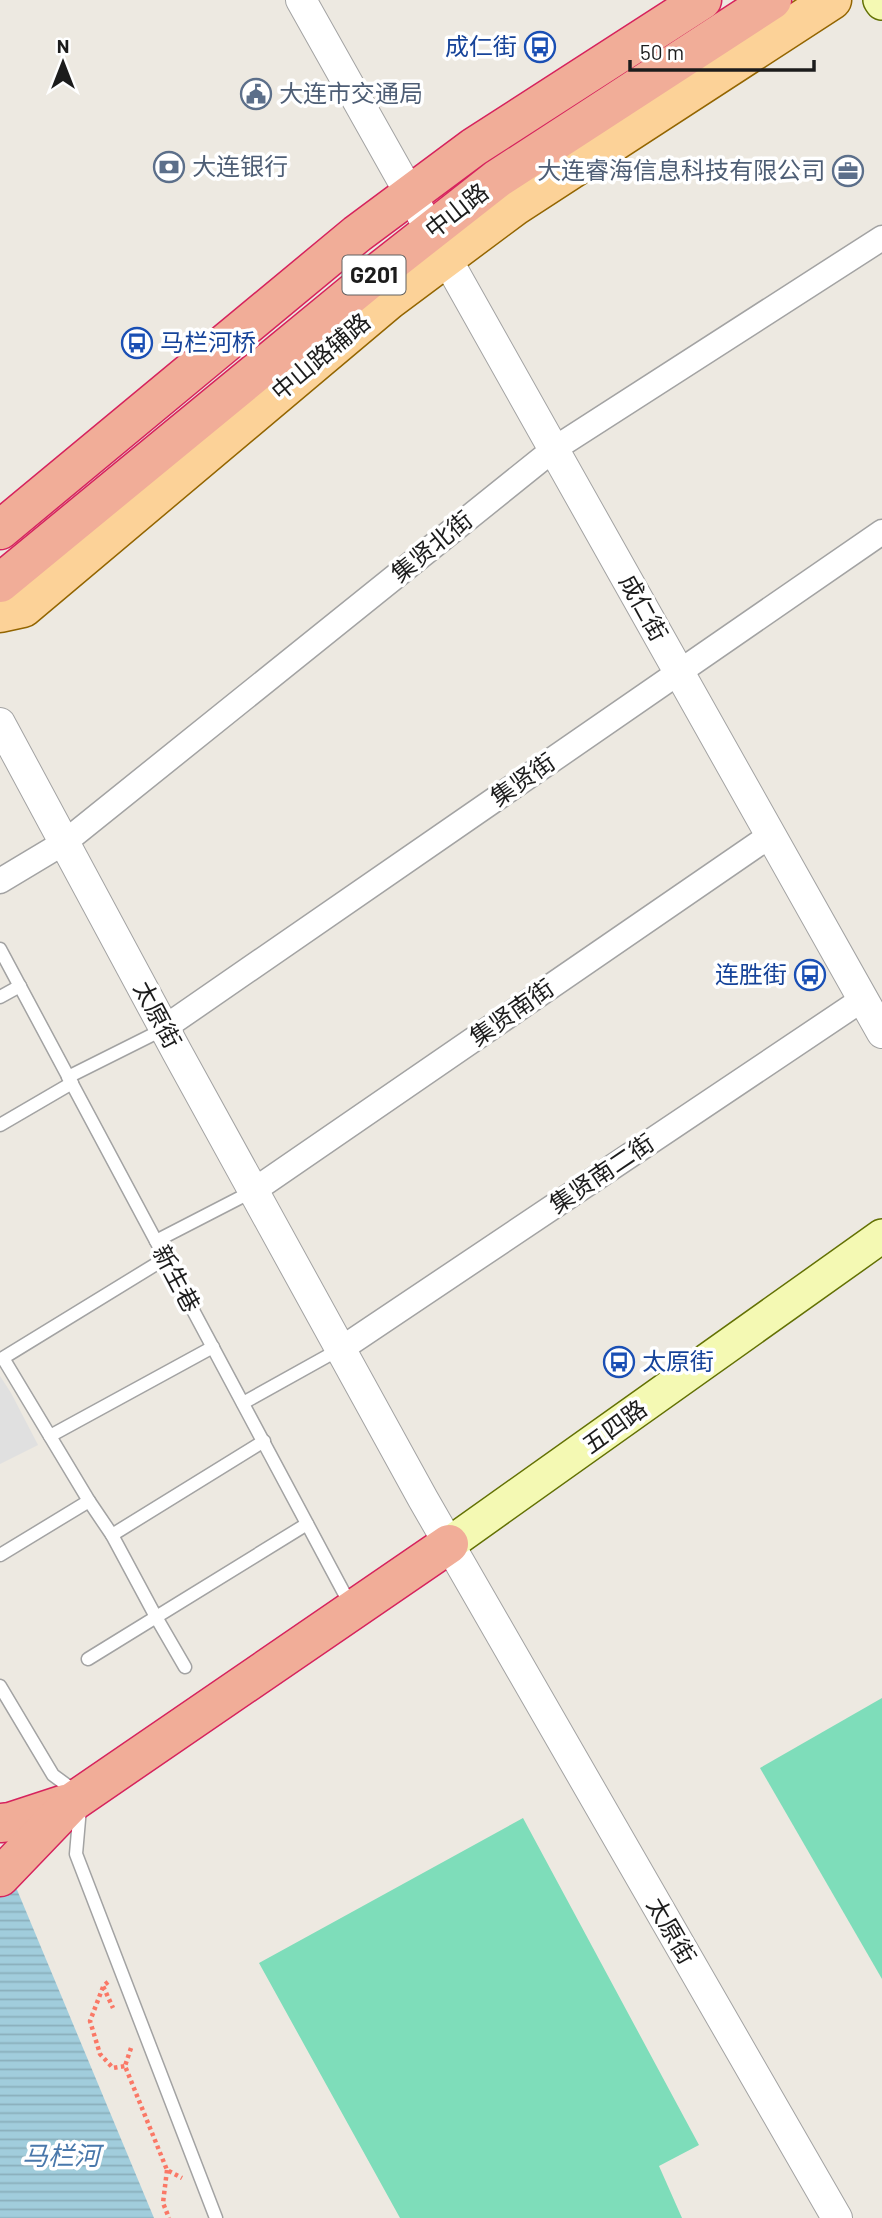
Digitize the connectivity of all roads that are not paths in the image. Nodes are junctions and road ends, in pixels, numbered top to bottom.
1 (301, 0) edge
2 (702, 0) edge
3 (772, 0) edge
4 (831, 0) edge
5 (411, 195) junction
6 (882, 238) edge
7 (438, 245) junction
8 (554, 449) junction
9 (0, 530) edge
10 (882, 531) edge
11 (0, 583) edge
12 (0, 613) edge
13 (679, 672) junction
14 (0, 723) edge
15 (771, 835) junction
16 (65, 842) junction
17 (0, 881) edge
18 (0, 949) edge
19 (20, 986) junction
20 (0, 997) edge
21 (863, 999) junction
22 (164, 1028) junction
23 (882, 1032) edge
24 (70, 1080) junction
25 (0, 1125) edge
26 (253, 1191) junction
27 (882, 1236) edge
28 (156, 1241) junction
29 (166, 1258) junction
30 (213, 1347) junction
31 (341, 1349) junction
32 (243, 1403) junction
33 (50, 1436) junction
34 (264, 1441) junction
35 (89, 1501) junction
36 (307, 1524) junction
37 (112, 1535) junction
38 (449, 1544) junction
39 (0, 1555) edge
40 (353, 1609) junction
41 (156, 1617) junction
42 (88, 1659) dead end
43 (185, 1667) dead end
44 (0, 1686) edge
45 (76, 1799) junction
46 (0, 1823) edge
47 (0, 1877) edge
48 (216, 2218) edge
49 (836, 2218) edge

1 - 5 street, 成仁街
2 - 5 highway, 中山路 / G201
3 - 7 highway, 中山路 / G201
4 - 7 main road, 中山路辅路
5 - 7 street, 成仁街
5 - 9 highway, 中山路 / G201
6 - 8 street, 集贤北街
7 - 8 street, 成仁街
7 - 11 highway, 中山路 / G201
7 - 12 main road, 中山路辅路
8 - 13 street, 成仁街
8 - 16 street, 集贤北街
10 - 13 street, 集贤街
13 - 15 street, 成仁街
13 - 22 street, 集贤街
14 - 16 street, 太原街
15 - 21 street, 成仁街
15 - 26 street, 集贤南街
16 - 17 street, 集贤北街
16 - 22 street, 太原街
18 - 19 lane, 新生巷
19 - 20 lane
19 - 24 lane, 新生巷
21 - 23 street, 成仁街
21 - 31 street, 集贤南二街
22 - 24 lane
22 - 26 street, 太原街
24 - 25 lane
24 - 28 lane, 新生巷
26 - 28 lane
26 - 31 street, 太原街
27 - 38 main road, 五四路
28 - 29 lane, 新生巷
29 - 30 lane, 新生巷
29 - 33 lane
30 - 32 lane, 新生巷
30 - 33 lane
31 - 32 lane
31 - 38 street, 太原街
32 - 34 lane, 新生巷
33 - 35 lane
34 - 36 lane, 新生巷
34 - 37 lane
35 - 37 lane
35 - 39 lane
36 - 40 lane, 新生巷
36 - 41 lane
37 - 41 lane
38 - 40 highway
38 - 49 street, 太原街
40 - 45 highway
41 - 42 lane
41 - 43 lane
44 - 45 lane
45 - 46 highway
45 - 47 highway
45 - 48 lane

